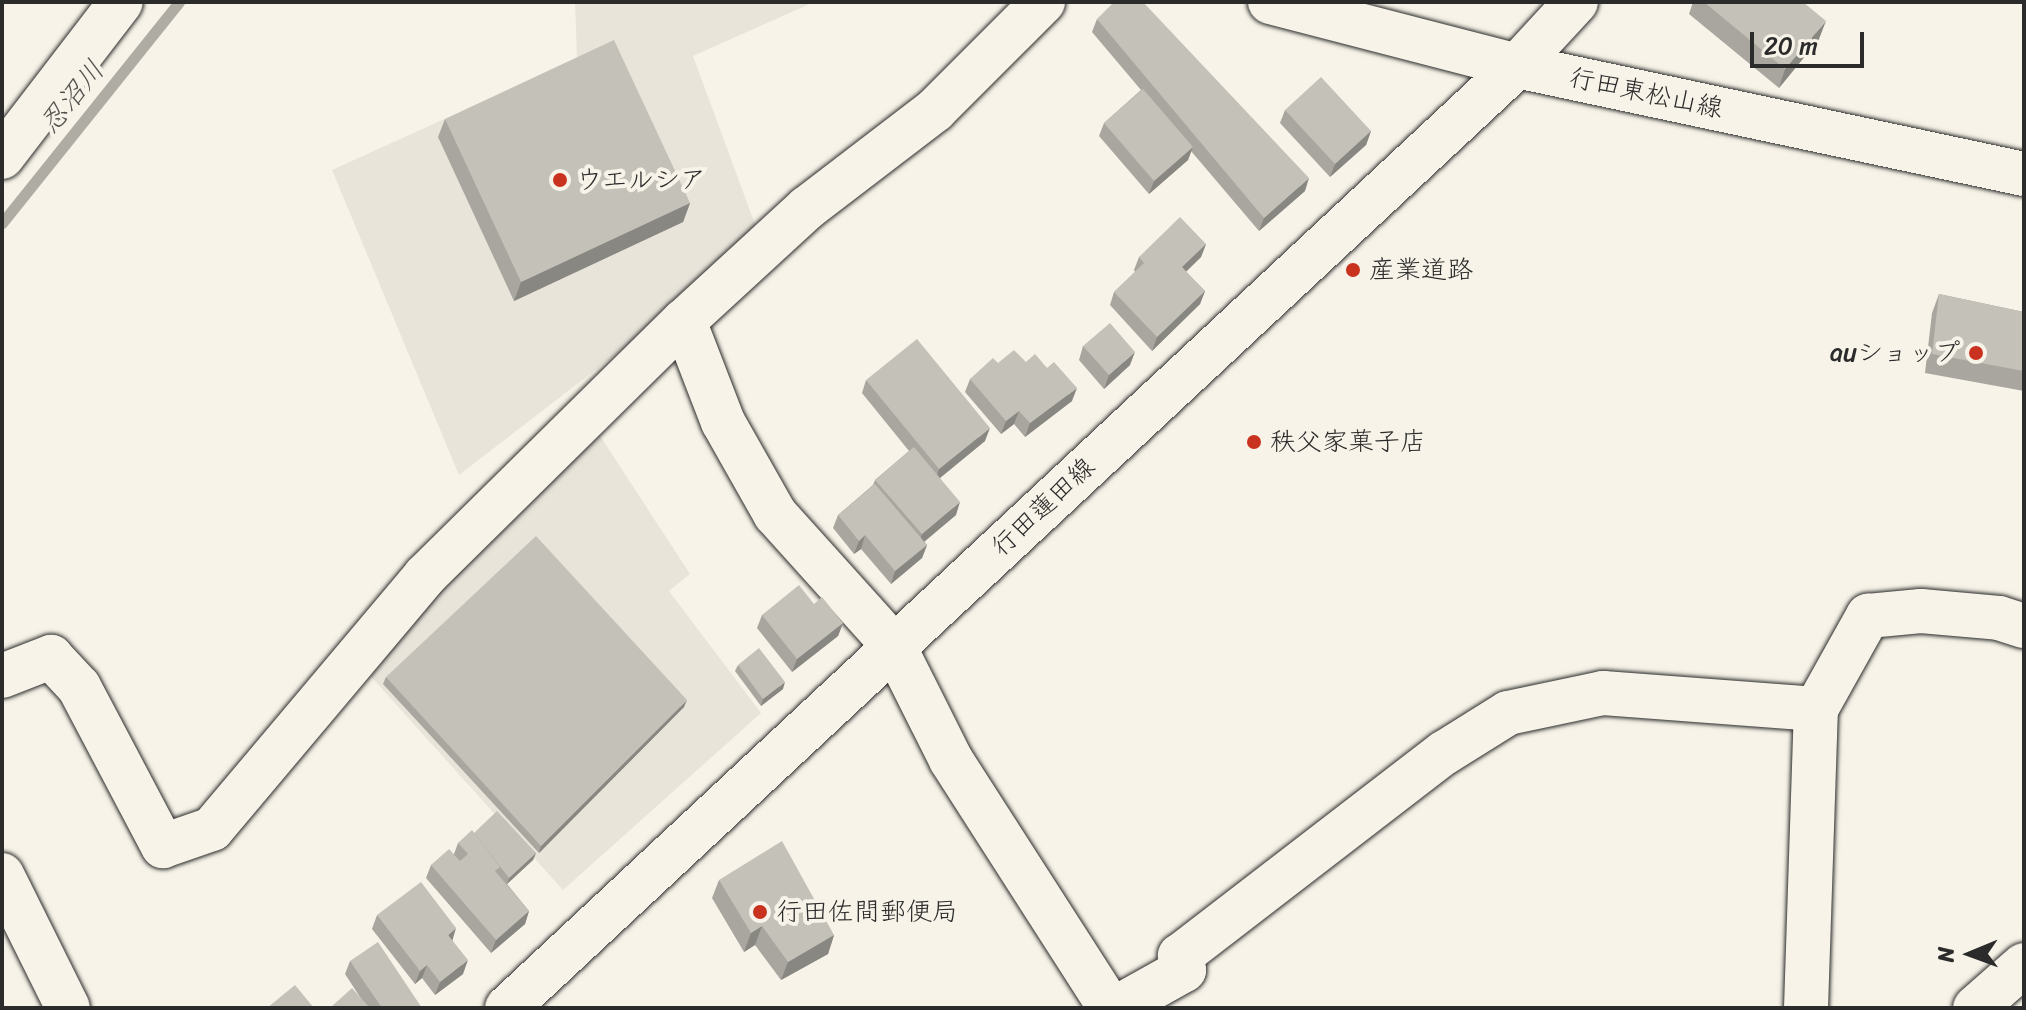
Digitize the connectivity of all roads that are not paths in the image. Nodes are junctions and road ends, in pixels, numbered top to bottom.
1 (121, 2) edge
2 (1043, 2) edge
3 (1270, 2) edge
4 (1576, 2) edge
5 (1517, 66) junction
6 (2, 157) edge
7 (2024, 174) edge
8 (684, 321) junction
9 (2024, 626) edge
10 (894, 646) junction
11 (2, 676) edge
12 (1816, 709) junction
13 (2, 875) edge
14 (2024, 965) edge
15 (68, 1008) edge
16 (507, 1008) edge
17 (1113, 1008) edge
18 (1806, 1008) edge
19 (1975, 1008) edge

1 - 6 street
2 - 8 street
3 - 5 street, 行田東松山線
4 - 5 street, 行田蓮田線
5 - 7 street, 行田東松山線
5 - 10 street, 行田蓮田線
8 - 10 street
8 - 11 street
9 - 12 street
10 - 16 street, 行田蓮田線
10 - 17 street
12 - 17 street
12 - 18 street
13 - 15 street
14 - 19 street

